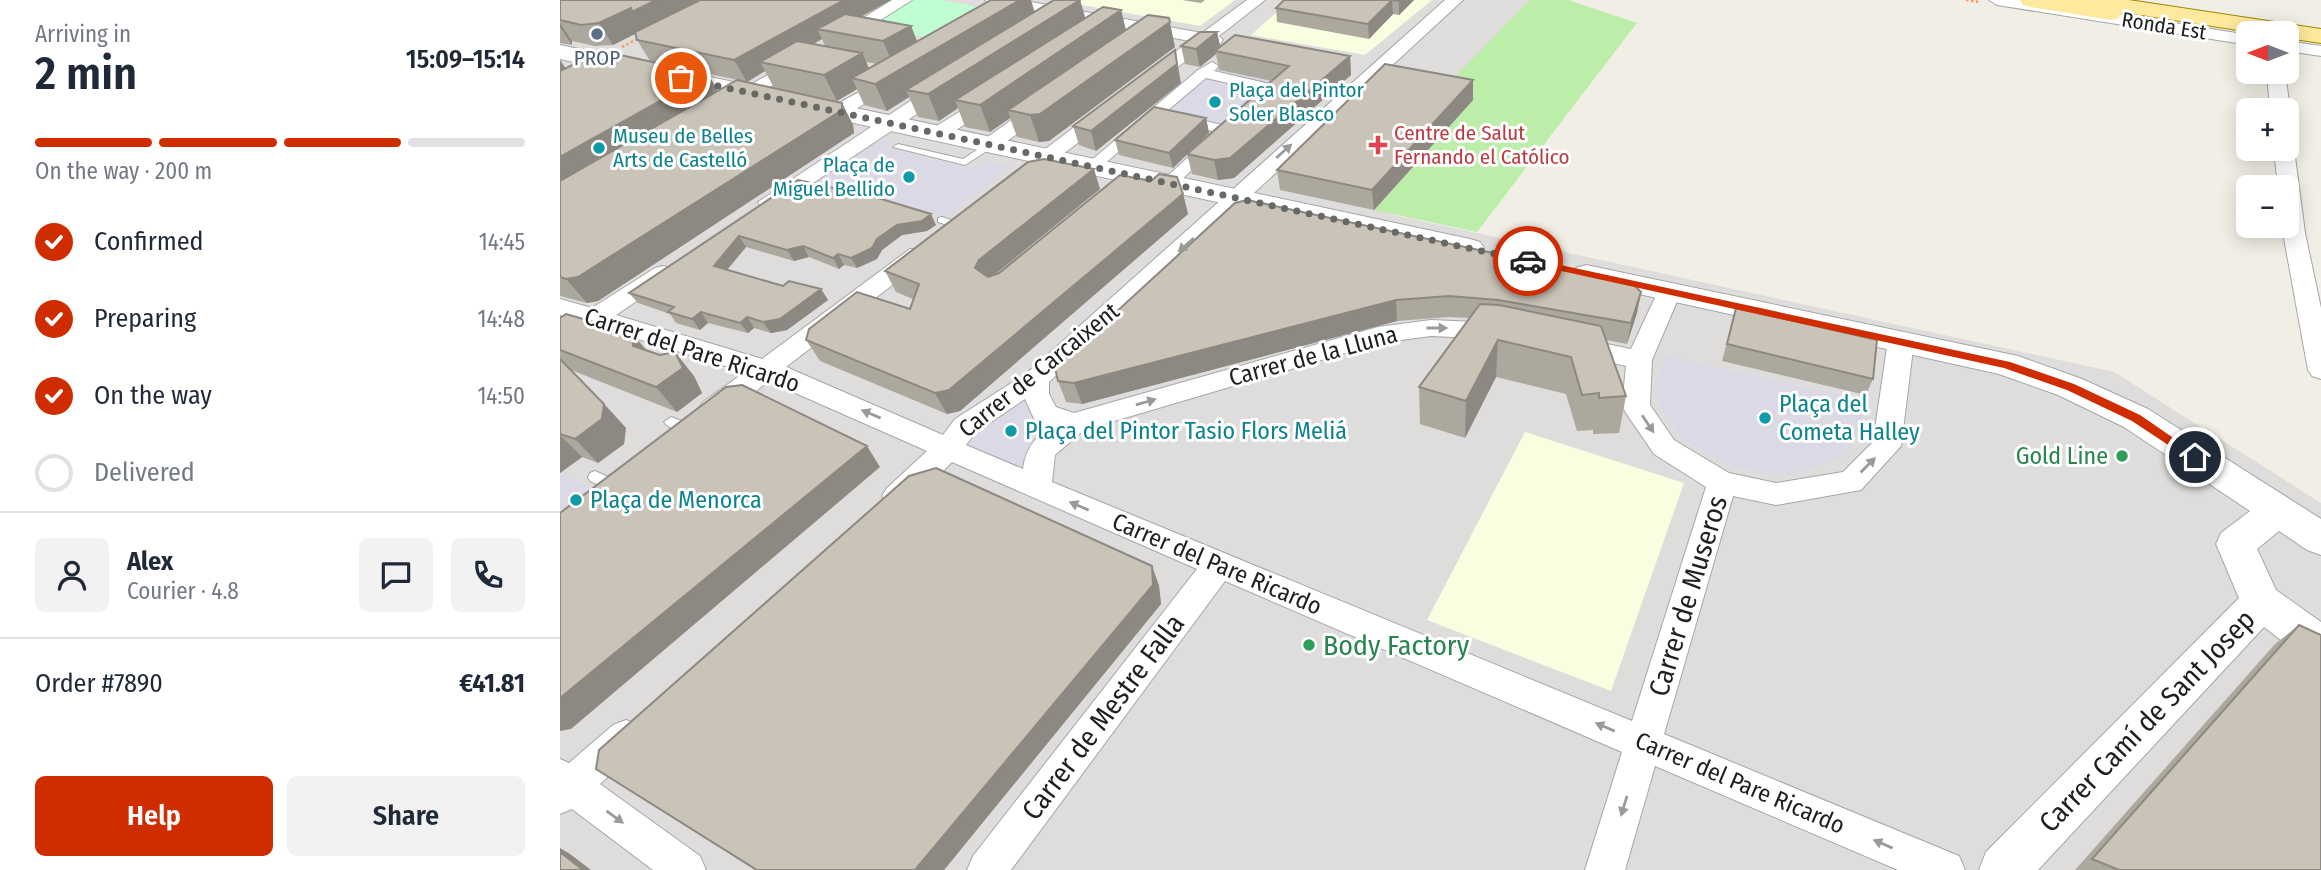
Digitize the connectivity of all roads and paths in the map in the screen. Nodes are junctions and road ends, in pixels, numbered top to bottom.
1 (904, 0) edge
2 (1257, 0) edge
3 (1455, 0) edge
4 (1997, 0) edge
5 (2031, 0) edge
6 (2085, 0) edge
7 (1020, 2) edge
8 (995, 8) edge
9 (1064, 13) junction
10 (1109, 21) junction
11 (1044, 26) edge
12 (1153, 29) junction
13 (853, 30) junction
14 (2236, 32) edge
15 (879, 35) edge
16 (2321, 36) edge
17 (1083, 38) edge
18 (1205, 38) junction
19 (2236, 38) edge
20 (1134, 42) edge
21 (1227, 42) edge
22 (2300, 42) edge
23 (639, 43) joint
24 (2321, 45) edge
25 (2300, 48) edge
26 (2321, 51) edge
27 (560, 52) edge
28 (1219, 60) edge
29 (603, 61) junction
30 (1351, 65) edge
31 (1375, 69) junction
32 (873, 71) edge
33 (1203, 73) junction
34 (963, 76) edge
35 (578, 79) edge
36 (1005, 89) edge
37 (747, 92) junction
38 (1058, 96) edge
39 (837, 112) junction
40 (1155, 114) junction
41 (707, 116) edge
42 (887, 123) junction
43 (1225, 130) junction
44 (939, 142) junction
45 (989, 145) junction
46 (898, 147) dead end
47 (1047, 158) junction
48 (2285, 161) edge
49 (1092, 167) junction
50 (1132, 176) junction
51 (1169, 183) junction
52 (1009, 186) edge
53 (1112, 193) edge
54 (1234, 197) junction
55 (978, 209) edge
56 (747, 216) edge
57 (1495, 254) edge
58 (678, 262) edge
59 (1562, 268) edge
60 (1668, 292) junction
61 (560, 307) edge
62 (596, 317) junction
63 (1523, 336) edge
64 (560, 341) edge
65 (1549, 341) edge
66 (1901, 341) junction
67 (1639, 360) junction
68 (766, 369) junction
69 (2321, 370) edge
70 (1036, 380) junction
71 (1074, 423) junction
72 (674, 432) edge
73 (949, 448) junction
74 (1722, 482) junction
75 (1037, 488) junction
76 (2278, 511) junction
77 (875, 516) edge
78 (2321, 538) edge
79 (1219, 565) junction
80 (2262, 602) junction
81 (2321, 642) edge
82 (645, 720) edge
83 (1643, 743) junction
84 (564, 786) edge
85 (687, 870) edge
86 (987, 870) edge
87 (1605, 870) edge
88 (1945, 870) edge
89 (2004, 870) edge

1 - 13 street
2 - 18 street
3 - 31 street, Carrer de Carcaixent
4 - 19 street, Ronda Est
5 - 14 main road, Ronda Est
6 - 16 main road, Ronda Est
7 - 8 street
7 - 9 street
9 - 10 street
9 - 11 street
10 - 12 street
10 - 17 street
12 - 18 street
12 - 20 street
13 - 15 street
13 - 37 street
18 - 21 street
18 - 47 street
22 - 24 main road
23 - 29 street
23 - 29 path
25 - 26 street
27 - 29 street
28 - 33 street
29 - 35 street
29 - 37 street
30 - 31 street
54 -> 31 street, Carrer de Carcaixent
32 - 39 street
33 - 40 street
33 - 43 street
34 - 42 street
36 - 44 street
37 - 39 street
37 - 41 street
38 - 45 street
39 - 42 street
40 - 43 street
40 - 49 street
42 - 44 street
42 - 56 street
43 - 51 street
44 - 45 street
45 - 46 lane
45 - 47 street
47 - 49 street
47 - 52 street
48 - 69 street
49 - 50 street
50 - 51 street
50 - 53 street
51 - 54 street
54 - 57 street
54 -> 70 street, Carrer de Carcaixent
55 - 68 street
58 - 62 street
59 - 60 street
60 - 66 street
60 - 67 street
61 - 62 street, Carrer del Pare Ricardo
62 - 64 street
62 - 68 street, Carrer del Pare Ricardo
71 -> 63 street, Carrer de la Lluna
65 - 67 street
74 -> 66 street
66 - 76 street
67 -> 74 street
68 - 72 street
73 -> 68 street, Carrer del Pare Ricardo
70 - 71 street
70 - 73 street, Carrer de Carcaixent
71 - 75 street, Carrer de la Lluna
73 - 75 street, Carrer del Pare Ricardo
73 - 77 street, Carrer de Carcaixent
74 - 83 street, Carrer de Museros
79 -> 75 street, Carrer del Pare Ricardo
76 - 78 street
76 - 80 street
83 -> 79 street, Carrer del Pare Ricardo
79 - 86 street, Carrer de Mestre Falla
80 - 81 street
80 - 89 street, Carrer Camí de Sant Josep
82 - 84 street
83 -> 87 street, Carrer de Museros
88 -> 83 street, Carrer del Pare Ricardo
84 -> 85 street

